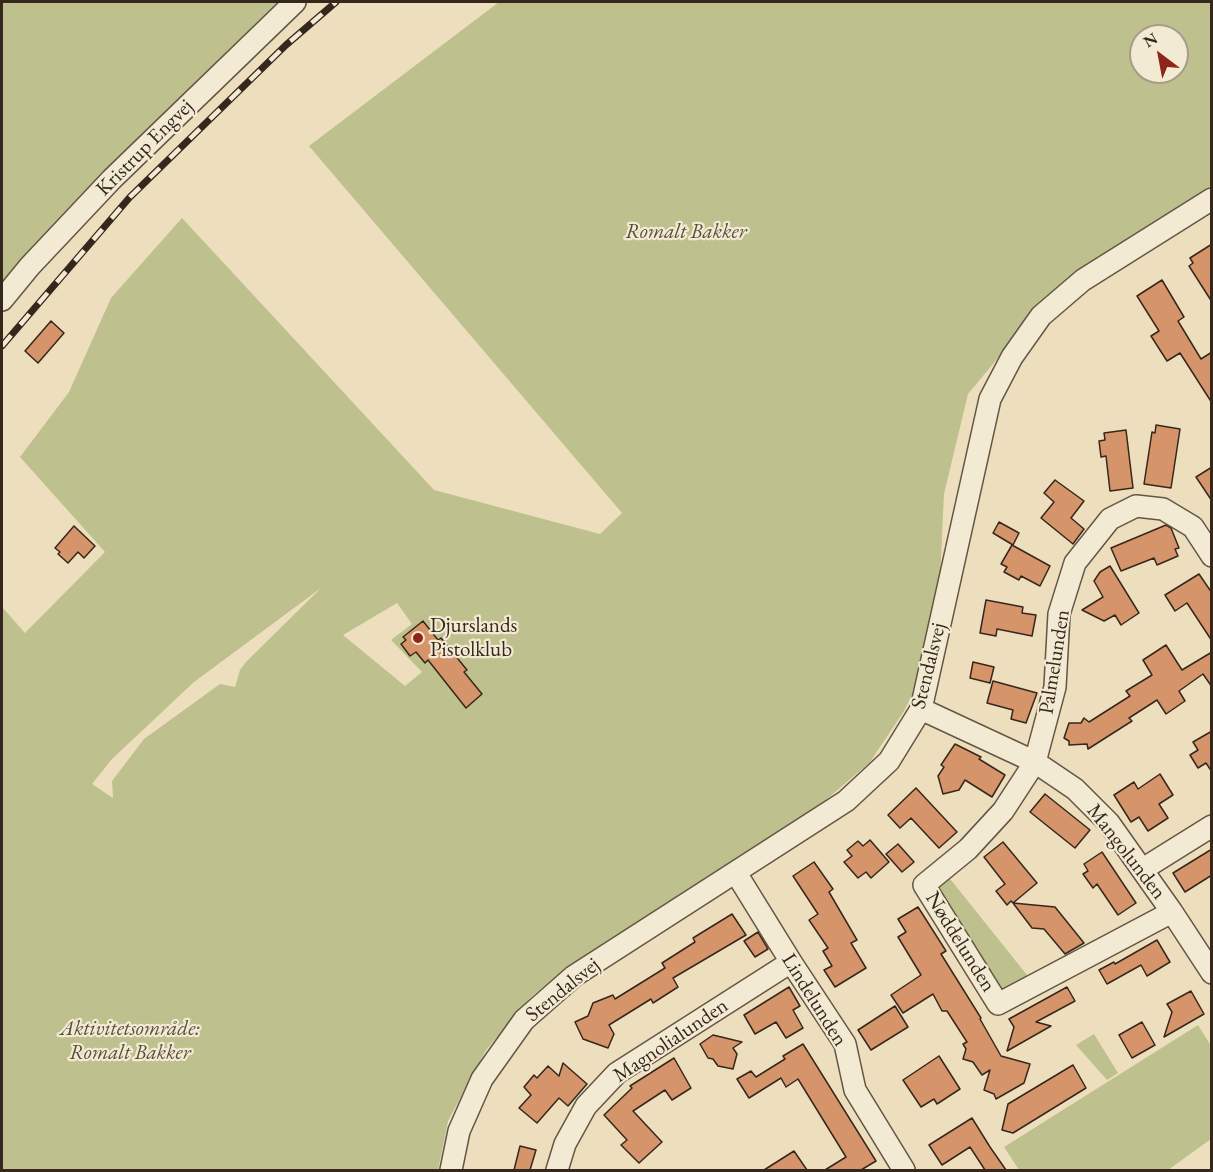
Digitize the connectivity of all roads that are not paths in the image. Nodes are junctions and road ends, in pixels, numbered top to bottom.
1 (295, 2) edge
2 (1210, 204) edge
3 (2, 300) edge
4 (1212, 556) edge
5 (921, 709) junction
6 (1035, 762) junction
7 (1212, 826) edge
8 (1143, 869) junction
9 (736, 873) junction
10 (1172, 912) junction
11 (791, 962) junction
12 (1212, 972) edge
13 (896, 1168) edge
14 (451, 1170) edge
15 (557, 1170) edge

1 - 3 street, Kristrup Engvej
2 - 5 street, Stendalsvej
4 - 6 street, Palmelunden
5 - 6 street, Mangolunden
5 - 9 street, Stendalsvej
6 - 8 street, Mangolunden
6 - 10 street, Nøddelunden
7 - 8 street
8 - 10 street, Mangolunden
9 - 11 street, Lindelunden
9 - 14 street, Stendalsvej
10 - 12 street, Mangolunden
11 - 13 street, Lindelunden
11 - 15 street, Magnolialunden

